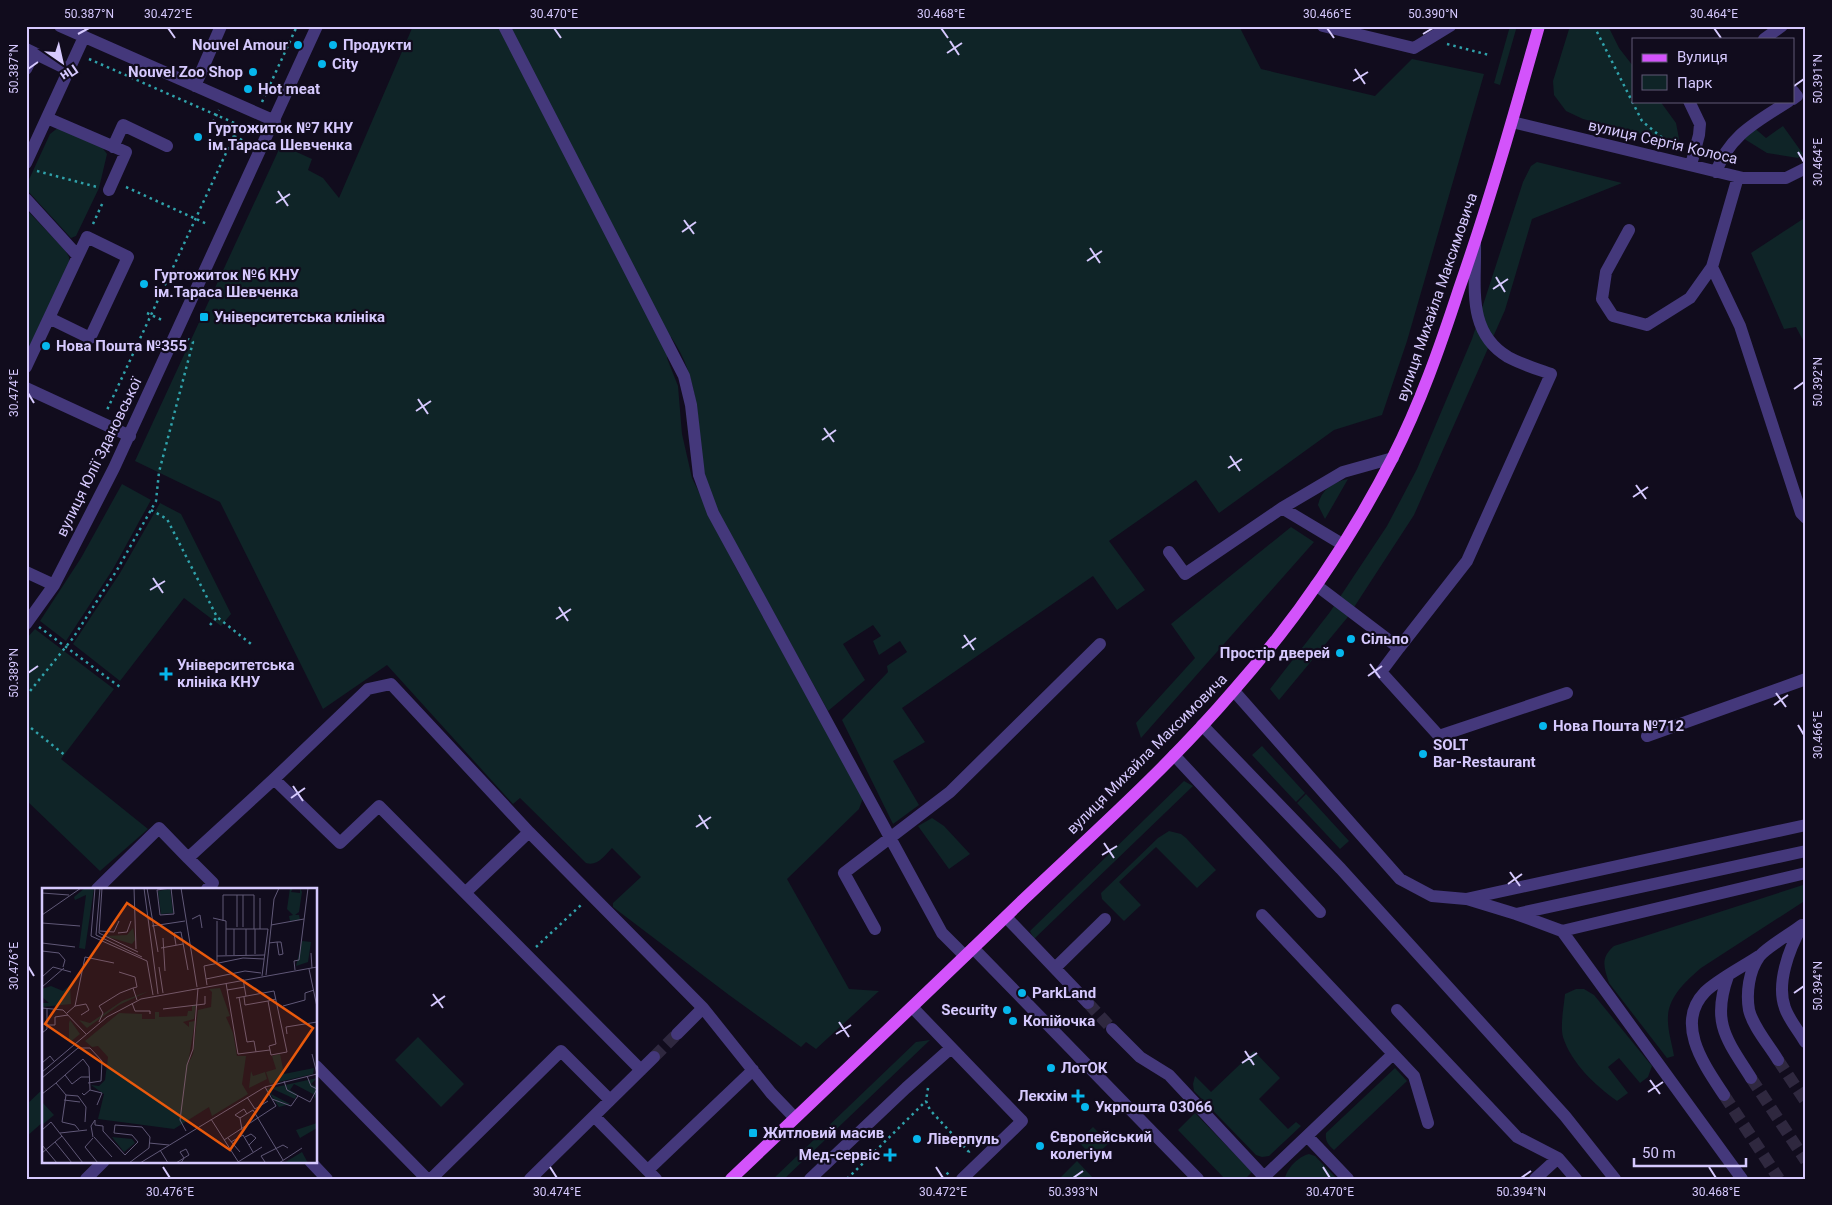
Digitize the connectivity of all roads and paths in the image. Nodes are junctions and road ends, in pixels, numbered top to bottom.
1 (60, 26) edge
2 (221, 26) edge
3 (298, 26) edge
4 (317, 26) edge
5 (504, 26) edge
6 (1323, 26) edge
7 (1450, 26) edge
8 (1539, 26) edge
9 (1594, 26) edge
10 (1782, 26) edge
11 (84, 37) junction
12 (1765, 38) edge
13 (30, 51) edge
14 (77, 54) junction
15 (26, 69) edge
16 (69, 70) junction
17 (195, 86) junction
18 (1632, 100) edge
19 (1633, 102) edge
20 (1689, 102) edge
21 (1788, 102) edge
22 (257, 113) junction
23 (47, 118) junction
24 (275, 121) junction
25 (1512, 122) junction
26 (234, 136) junction
27 (244, 141) dead end
28 (167, 146) dead end
29 (1672, 146) dead end
30 (113, 147) junction
31 (1692, 166) junction
32 (31, 167) edge
33 (1806, 168) edge
34 (1716, 172) junction
35 (1738, 177) junction
36 (111, 185) junction
37 (26, 199) edge
38 (195, 219) junction
39 (206, 224) dead end
40 (1629, 230) dead end
41 (87, 237) junction
42 (1475, 242) junction
43 (78, 256) junction
44 (1712, 267) junction
45 (149, 314) junction
46 (49, 318) junction
47 (162, 320) dead end
48 (193, 342) dead end
49 (26, 367) edge
50 (26, 388) edge
51 (107, 410) dead end
52 (130, 436) junction
53 (1392, 458) junction
54 (1282, 508) junction
55 (151, 510) junction
56 (1806, 518) edge
57 (1342, 544) junction
58 (1169, 552) dead end
59 (26, 572) edge
60 (54, 585) junction
61 (1316, 585) junction
62 (217, 617) junction
63 (28, 622) edge
64 (210, 625) dead end
65 (251, 644) dead end
66 (1100, 644) dead end
67 (66, 646) junction
68 (1399, 648) junction
69 (1806, 680) edge
70 (120, 687) dead end
71 (1234, 691) junction
72 (1567, 693) dead end
73 (26, 696) edge
74 (26, 724) edge
75 (1202, 725) junction
76 (1647, 736) dead end
77 (1174, 755) junction
78 (66, 756) dead end
79 (274, 779) junction
80 (1806, 825) edge
81 (529, 832) junction
82 (890, 837) junction
83 (1806, 851) edge
84 (188, 858) junction
85 (1806, 873) edge
86 (98, 888) edge
87 (208, 888) edge
88 (466, 892) junction
89 (592, 895) junction
90 (1466, 899) junction
91 (1320, 912) dead end
92 (1516, 914) junction
93 (1262, 915) dead end
94 (1006, 917) junction
95 (1105, 919) dead end
96 (1804, 924) edge
97 (875, 929) dead end
98 (1562, 931) junction
99 (969, 952) junction
100 (528, 955) junction
101 (1759, 956) junction
102 (1055, 968) junction
103 (1728, 976) junction
104 (1088, 1002) tunnel mouth
105 (912, 1007) junction
106 (703, 1008) junction
107 (1397, 1010) dead end
108 (1112, 1028) tunnel mouth
109 (677, 1034) tunnel mouth
110 (1805, 1042) edge
111 (952, 1048) junction
112 (1393, 1054) junction
113 (654, 1057) tunnel mouth
114 (1778, 1060) tunnel mouth
115 (318, 1068) edge
116 (640, 1070) junction
117 (753, 1070) junction
118 (1751, 1078) tunnel mouth
119 (928, 1086) dead end
120 (1724, 1096) tunnel mouth
121 (610, 1100) junction
122 (926, 1101) junction
123 (594, 1116) junction
124 (795, 1118) junction
125 (1428, 1123) dead end
126 (1307, 1136) junction
127 (969, 1152) dead end
128 (1558, 1158) junction
129 (103, 1162) edge
130 (311, 1162) edge
131 (652, 1174) edge
132 (816, 1177) edge
133 (1265, 1178) edge
134 (86, 1179) edge
135 (327, 1179) edge
136 (427, 1179) edge
137 (431, 1179) edge
138 (530, 1179) edge
139 (731, 1179) edge
140 (847, 1179) edge
141 (962, 1179) edge
142 (1198, 1179) edge
143 (1348, 1179) edge
144 (1535, 1179) edge
145 (1576, 1179) edge
146 (1615, 1179) edge
147 (1742, 1179) edge

1 - 11 street
2 - 17 street
3 - 22 path
4 - 24 street, вулиця Юлії Здановської
5 - 82 street
6 - 7 street
8 - 25 main road, вулиця Михайла Максимовича
9 - 18 path
10 - 12 street
11 - 14 street
11 - 17 street
13 - 15 street
13 - 16 street
14 - 16 street
14 - 26 path
16 - 23 street
17 - 22 street
19 - 29 path
20 - 31 street
21 - 34 street
22 - 24 street
23 - 30 street
23 - 32 street
24 - 52 street, вулиця Юлії Здановської
25 - 31 street, вулиця Сергія Колоса
25 - 42 main road, вулиця Михайла Максимовича
26 - 27 path
26 - 38 path
28 - 30 street
30 - 36 street
31 - 34 street, вулиця Сергія Колоса
32 - 36 path
33 - 35 street, вулиця Сергія Колоса
34 - 35 street, вулиця Сергія Колоса
35 - 44 street
36 - 38 path
36 - 41 path
37 - 43 street
38 - 39 path
38 - 45 path
40 - 44 street
41 - 43 street
41 - 46 street
42 - 53 main road, вулиця Михайла Максимовича
42 - 68 street
43 - 46 street
44 - 56 street
45 - 47 path
45 - 51 path
46 - 49 street
48 - 55 path
50 - 52 street
52 - 60 street, вулиця Юлії Здановської
53 - 54 street
53 - 57 main road, вулиця Михайла Максимовича
54 - 57 street
54 - 58 street
55 - 62 path
55 - 67 path
57 - 61 main road, вулиця Михайла Максимовича
59 - 60 street
60 - 63 street, вулиця Юлії Здановської
61 - 68 street
61 - 71 main road, вулиця Михайла Максимовича
62 - 64 path
62 - 65 path
63 - 67 path
66 - 82 street
67 - 70 path
67 - 73 path
68 - 72 street
69 - 76 street
71 - 75 main road, вулиця Михайла Максимовича
71 - 90 street
74 - 78 path
75 - 77 main road, вулиця Михайла Максимовича
75 - 146 street
77 - 91 street
77 - 94 main road, вулиця Михайла Максимовича
79 - 81 street
79 - 84 street
79 - 88 street
80 - 90 street
81 - 88 street
81 - 89 street
82 - 97 street
82 - 99 street
83 - 92 street
84 - 86 street
84 - 87 street
85 - 98 street
88 - 100 street
89 - 100 path
89 - 106 street
90 - 92 street
92 - 98 street
93 - 112 street
94 - 99 main road, вулиця Михайла Максимовича
94 - 102 street
95 - 102 street
96 - 101 street
96 - 110 street
98 - 147 street
99 - 105 main road, вулиця Михайла Максимовича
99 - 142 street
100 - 116 street
101 - 103 street
101 - 114 street
102 - 104 street
103 - 118 street
103 - 120 street
105 - 111 street
105 - 124 main road, вулиця Михайла Максимовича
106 - 109 street
106 - 117 street
107 - 128 street
108 - 133 street
111 - 132 street
111 - 141 street
112 - 125 street
112 - 126 street
113 - 116 street
115 - 136 street
116 - 121 street
117 - 124 street
117 - 131 street
119 - 122 path
121 - 123 street
121 - 137 street
122 - 127 path
122 - 140 path
123 - 131 street
123 - 138 street
124 - 139 main road, вулиця Михайла Максимовича
126 - 133 street
126 - 143 street
128 - 144 street
128 - 145 street
129 - 134 street
130 - 135 street

